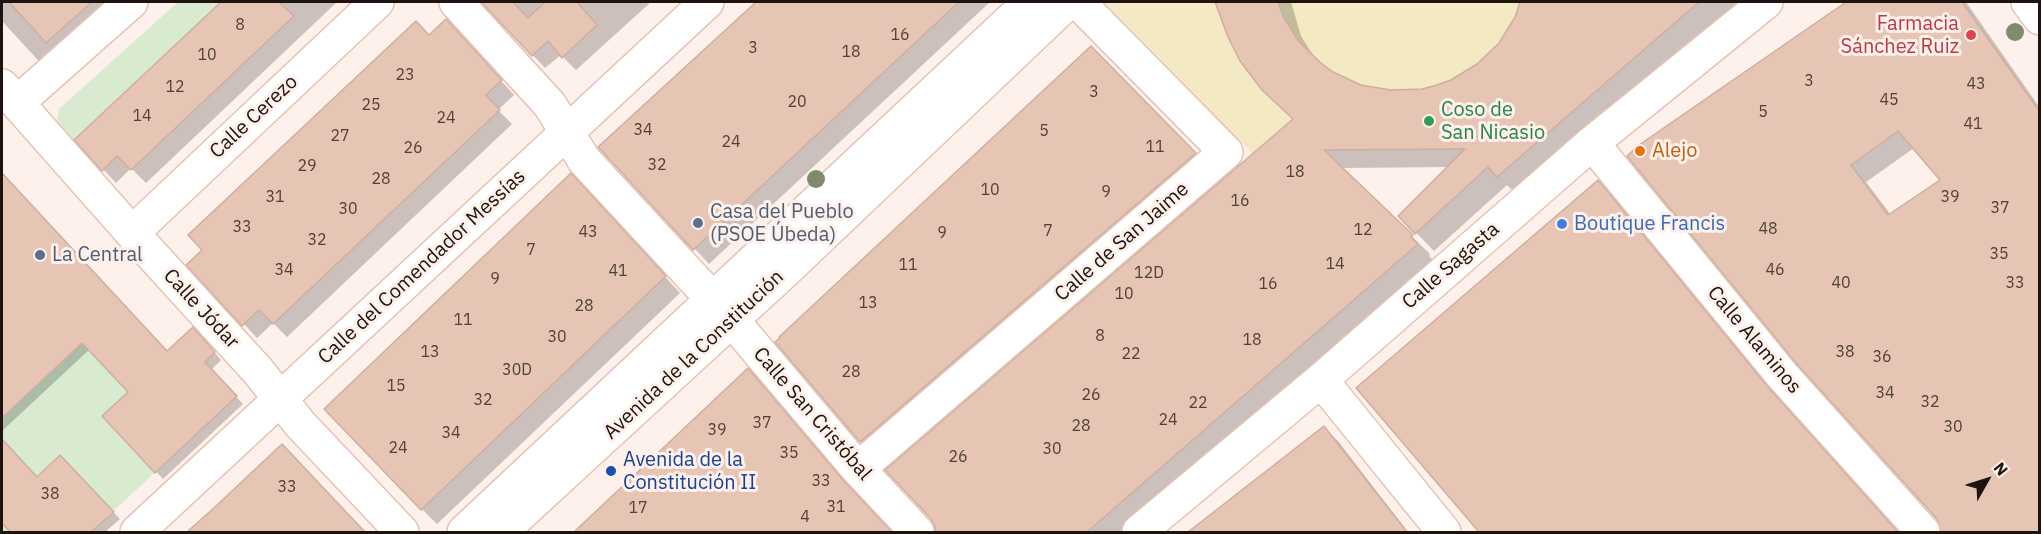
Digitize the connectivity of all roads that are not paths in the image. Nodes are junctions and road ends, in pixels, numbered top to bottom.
1 (130, 2) edge
2 (377, 2) edge
3 (456, 2) edge
4 (707, 2) edge
5 (1030, 2) edge
6 (1068, 2) edge
7 (1078, 2) edge
8 (1766, 2) edge
9 (2028, 2) edge
10 (2040, 18) edge
11 (9, 95) edge
12 (566, 131) junction
13 (1592, 142) junction
14 (132, 233) junction
15 (722, 310) junction
16 (1321, 380) junction
17 (280, 399) junction
18 (858, 469) junction
19 (136, 532) edge
20 (402, 532) edge
21 (464, 532) edge
22 (501, 532) edge
23 (917, 532) edge
24 (1139, 532) edge
25 (1444, 532) edge
26 (1923, 532) edge

1 - 11 street
2 - 14 street, Calle Cerezo
3 - 12 street, Calle San Cristóbal
4 - 12 street, Calle del Comendador Messías
5 - 15 street, Avenida de la Constitución
6 - 15 street, Avenida de la Constitución
7 - 18 street, Calle de San Jaime
8 - 13 street, Calle Sagasta
9 - 10 street
11 - 14 street, Calle Jódar
12 - 15 street, Calle San Cristóbal
12 - 17 street, Calle del Comendador Messías
13 - 16 street, Calle Sagasta
13 - 26 street, Calle Alaminos
14 - 17 street, Calle Jódar
15 - 18 street, Calle San Cristóbal
15 - 21 street, Avenida de la Constitución
15 - 22 street, Avenida de la Constitución
16 - 24 street, Calle Sagasta
16 - 25 street
17 - 19 street, Calle del Comendador Messías
17 - 20 street, Calle Jódar
18 - 23 street, Calle San Cristóbal

